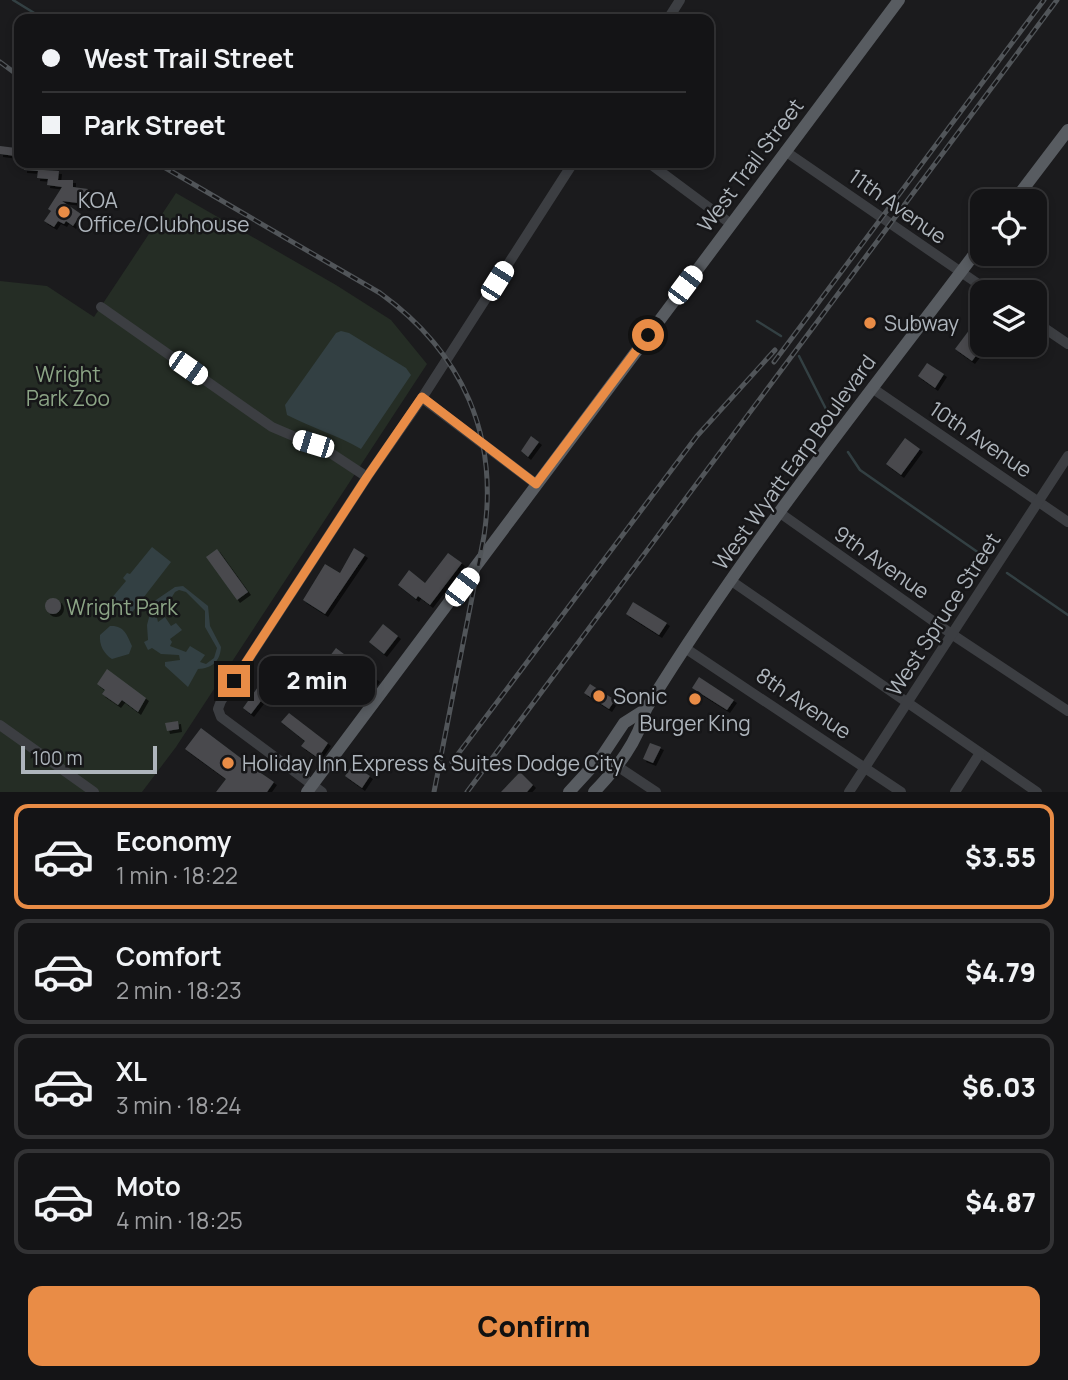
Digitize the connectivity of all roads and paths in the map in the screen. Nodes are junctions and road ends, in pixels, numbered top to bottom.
1 (898, 0) edge
2 (1068, 130) edge
3 (1064, 144) edge
4 (785, 151) junction
5 (570, 168) edge
6 (656, 168) edge
7 (1025, 189) edge
8 (731, 224) junction
9 (970, 259) edge
10 (960, 272) junction
11 (972, 280) edge
12 (101, 307) dead end
13 (1047, 330) edge
14 (1068, 344) edge
15 (872, 388) junction
16 (422, 397) junction
17 (1068, 456) edge
18 (367, 477) junction
19 (536, 484) junction
20 (1039, 502) junction
21 (780, 513) junction
22 (1068, 522) edge
23 (730, 580) junction
24 (953, 635) junction
25 (685, 648) junction
26 (907, 704) junction
27 (646, 709) junction
28 (1068, 711) edge
29 (0, 725) edge
30 (980, 753) junction
31 (602, 756) junction
32 (617, 767) junction
33 (865, 767) junction
34 (314, 790) edge
35 (93, 792) edge
36 (569, 792) edge
37 (594, 792) edge
38 (656, 792) edge
39 (849, 792) edge
40 (901, 792) edge
41 (956, 792) edge
42 (1037, 792) edge

1 - 4 main road, West Trail Street
2 - 3 main road
3 - 7 main road
4 - 8 main road, West Trail Street
4 - 10 street, 11th Avenue
5 - 16 street
6 - 8 street
8 - 19 main road, West Trail Street
9 - 10 main road, West Wyatt Earp Boulevard
10 - 11 street, 11th Avenue
10 - 15 main road, West Wyatt Earp Boulevard
12 - 18 street
13 - 14 street
15 - 20 street, 10th Avenue
15 - 21 main road, West Wyatt Earp Boulevard
16 - 18 street
16 - 19 street
17 - 20 street, West Spruce Street
18 - 34 street
19 - 34 main road, West Trail Street
20 - 22 street, 10th Avenue
20 - 24 street, West Spruce Street
21 - 23 main road, West Wyatt Earp Boulevard
21 - 24 street, 9th Avenue
23 - 25 main road, West Wyatt Earp Boulevard
23 - 26 street
24 - 26 street, West Spruce Street
24 - 28 street, 9th Avenue
25 - 27 main road, West Wyatt Earp Boulevard
25 - 33 street, 8th Avenue
26 - 30 street
26 - 33 street, West Spruce Street
27 - 31 main road, West Wyatt Earp Boulevard
27 - 32 main road, West Wyatt Earp Boulevard
29 - 35 street
30 - 41 street
30 - 42 street
31 - 32 street
31 - 36 main road, West Wyatt Earp Boulevard
32 - 37 main road, West Wyatt Earp Boulevard
32 - 38 street
33 - 39 street, West Spruce Street
33 - 40 street, 8th Avenue

